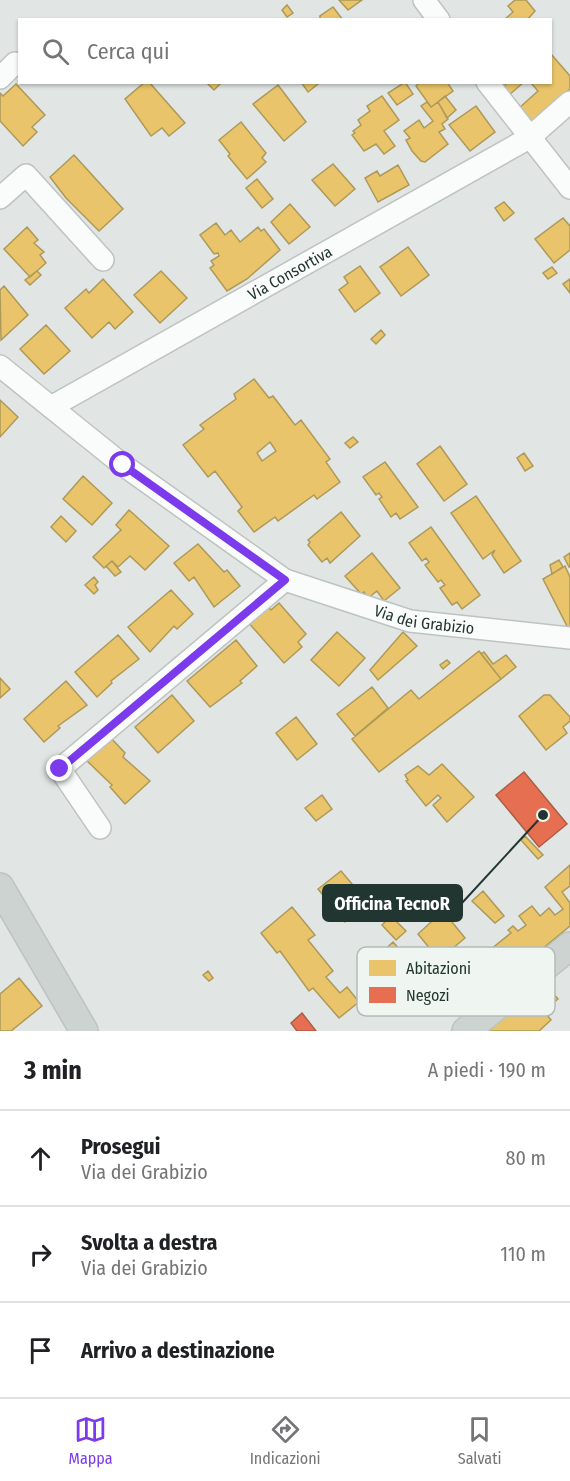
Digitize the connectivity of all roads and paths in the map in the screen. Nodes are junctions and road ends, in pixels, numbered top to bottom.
1 (424, 0) edge
2 (438, 18) edge
3 (15, 63) dead end
4 (0, 78) edge
5 (488, 84) edge
6 (570, 102) edge
7 (529, 138) junction
8 (570, 188) edge
9 (0, 198) edge
10 (103, 260) dead end
11 (0, 366) edge
12 (51, 407) junction
13 (285, 580) junction
14 (570, 638) edge
15 (100, 828) dead end
16 (0, 887) edge
17 (570, 945) edge
18 (555, 957) edge
19 (484, 1016) edge
20 (84, 1031) edge
21 (466, 1031) edge

1 - 2 street
3 - 4 street
5 - 7 street
6 - 7 street, Via Consortiva
7 - 8 street
7 - 12 street, Via Consortiva
9 - 10 street
11 - 12 street, Via dei Grabizio
12 - 13 street, Via dei Grabizio
13 - 14 street, Via dei Grabizio
13 - 15 street
16 - 20 main road
17 - 18 main road
19 - 21 main road

